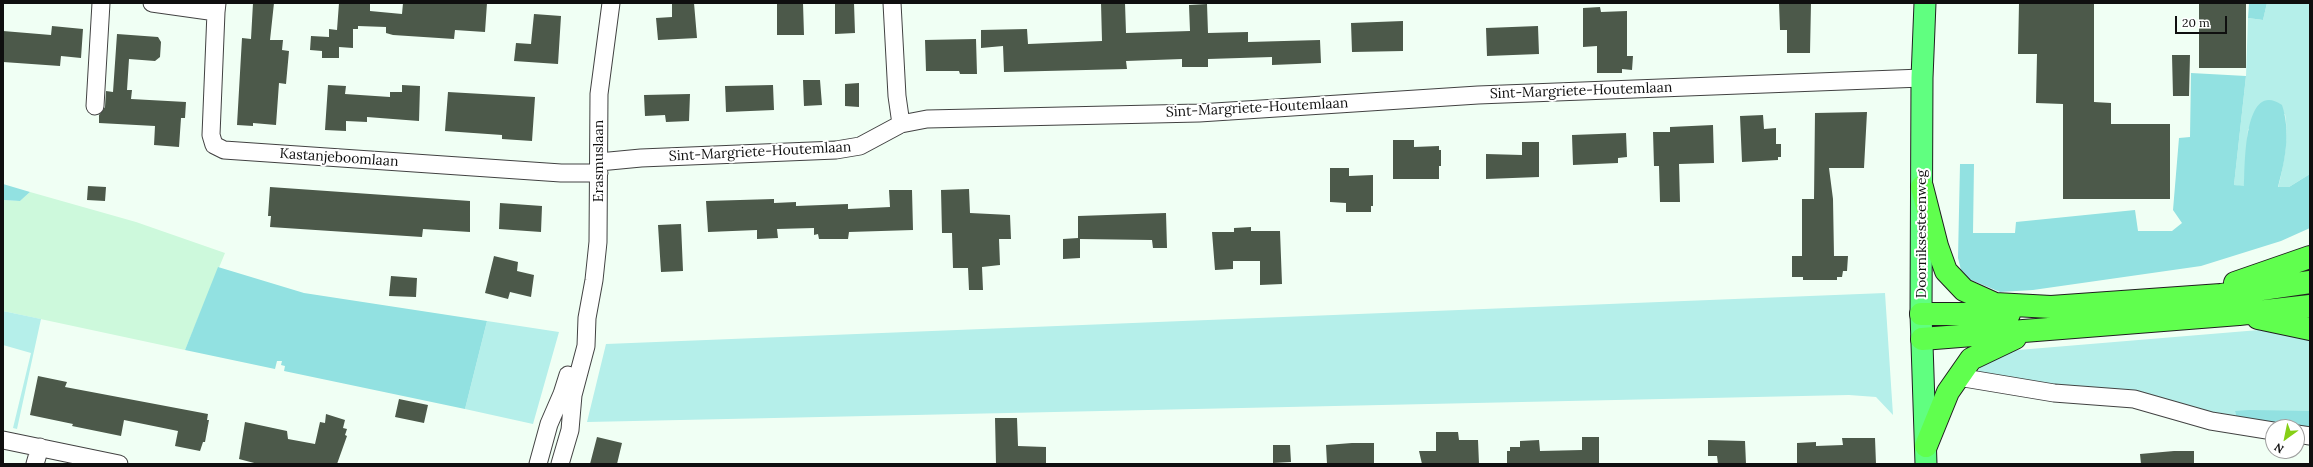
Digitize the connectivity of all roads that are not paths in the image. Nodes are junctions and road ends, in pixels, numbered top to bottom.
1 (101, 3) edge
2 (152, 3) edge
3 (611, 3) edge
4 (892, 3) edge
5 (1925, 3) edge
6 (217, 8) edge
7 (1922, 78) junction
8 (95, 106) dead end
9 (901, 124) junction
10 (599, 167) junction
11 (1922, 187) junction
12 (2310, 257) edge
13 (2310, 282) edge
14 (2160, 300) junction
15 (2310, 306) edge
16 (2051, 307) junction
17 (1921, 314) junction
18 (2239, 314) junction
19 (587, 318) junction
20 (2310, 330) edge
21 (2027, 332) junction
22 (1922, 340) junction
23 (1958, 377) junction
24 (2265, 430) edge
25 (3, 440) edge
26 (40, 447) junction
27 (1926, 455) edge
28 (36, 464) edge
29 (119, 464) edge
30 (538, 464) edge
31 (560, 464) edge

1 - 8 street
2 - 6 street
3 - 10 street, Erasmuslaan
4 - 9 street
5 - 7 main road, Doorniksesteenweg
6 - 10 street, Kastanjeboomlaan
7 - 9 street, Sint-Margriete-Houtemlaan
7 - 11 main road, Doorniksesteenweg
9 - 10 street, Sint-Margriete-Houtemlaan
10 - 19 street, Erasmuslaan
11 - 16 highway
11 - 17 main road, Doorniksesteenweg
12 - 14 highway
13 - 14 highway
14 - 16 highway
15 - 18 highway
16 - 17 highway
17 - 22 main road, Doorniksesteenweg
18 - 20 highway
18 - 21 highway
19 - 30 street
19 - 31 street
21 - 22 highway
21 - 23 highway
22 - 27 main road, Doorniksesteenweg
23 - 24 street
23 - 27 highway
25 - 26 street
26 - 28 street
26 - 29 street

